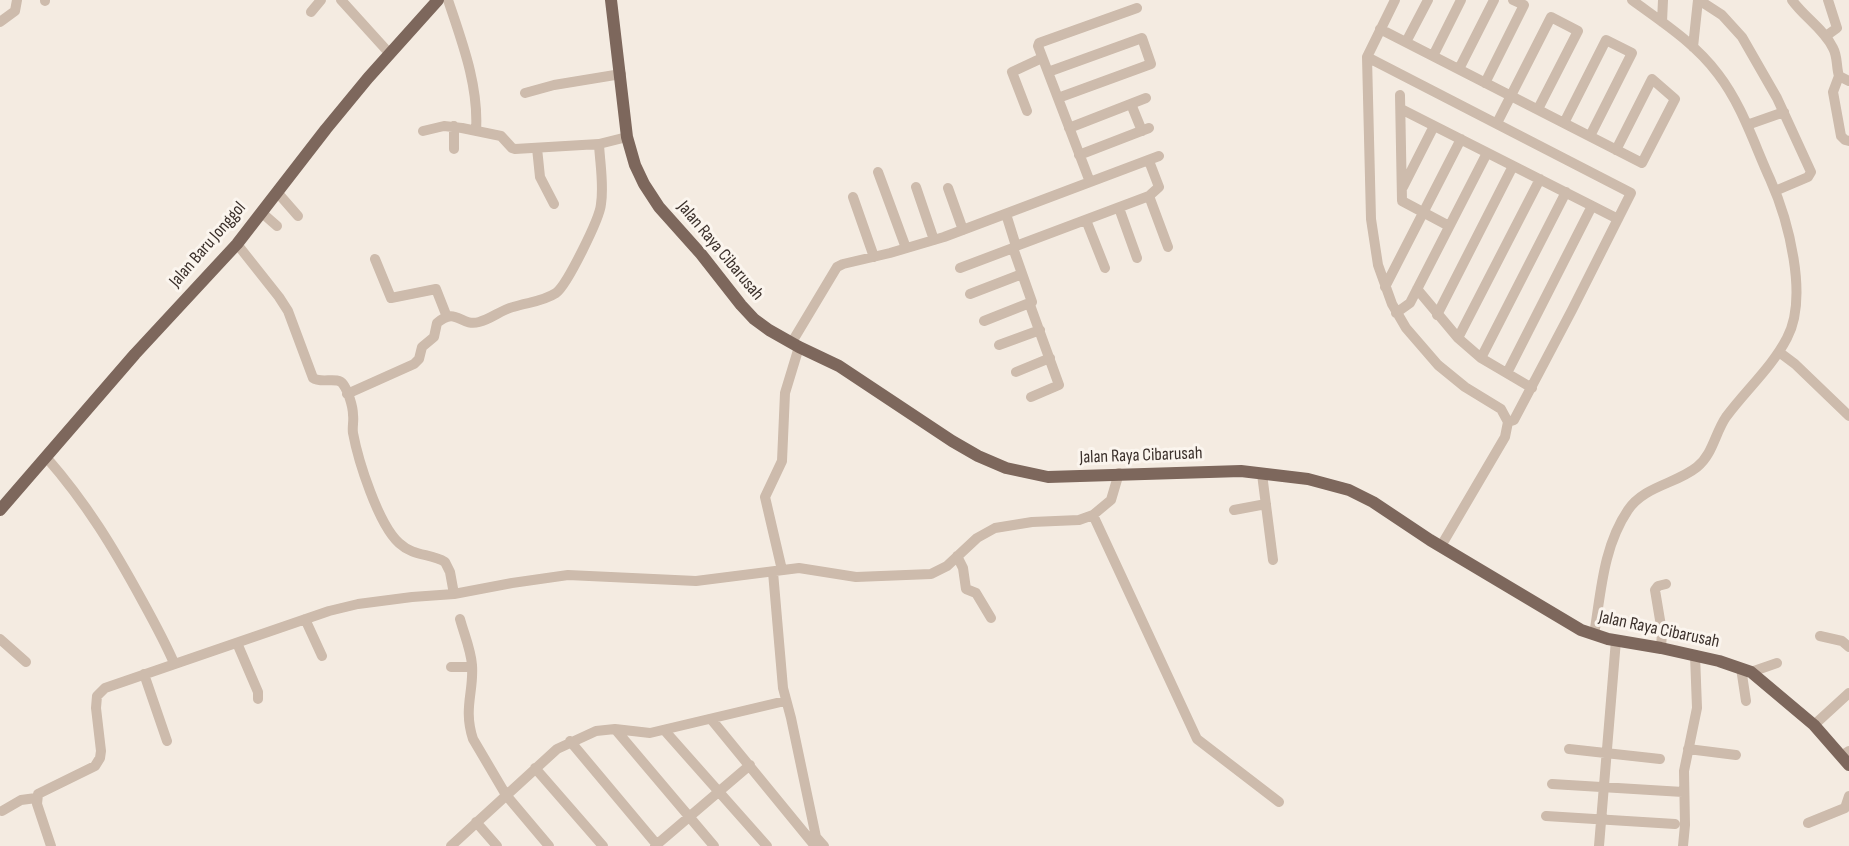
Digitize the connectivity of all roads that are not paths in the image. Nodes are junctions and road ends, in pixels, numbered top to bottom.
1 (17, 0) edge
2 (321, 0) edge
3 (341, 0) edge
4 (438, 0) edge
5 (448, 0) edge
6 (611, 0) edge
7 (1395, 0) edge
8 (1428, 0) edge
9 (1461, 0) edge
10 (1494, 0) edge
11 (1513, 0) edge
12 (1632, 0) edge
13 (1663, 0) edge
14 (1699, 0) edge
15 (1792, 0) edge
16 (1828, 0) edge
17 (1137, 8) dead end
18 (311, 12) dead end
19 (0, 22) edge
20 (1662, 22) junction
21 (1380, 29) junction
22 (1827, 36) junction
23 (1406, 42) junction
24 (1693, 47) junction
25 (390, 54) junction
26 (1432, 56) junction
27 (1366, 57) junction
28 (1042, 58) junction
29 (1459, 69) junction
30 (1048, 72) junction
31 (621, 74) junction
32 (1844, 79) edge
33 (1485, 82) junction
34 (525, 93) dead end
35 (1400, 94) dead end
36 (1511, 96) junction
37 (1058, 98) junction
38 (1146, 98) dead end
39 (1131, 104) junction
40 (1401, 109) junction
41 (1538, 110) junction
42 (1027, 111) dead end
43 (1784, 112) junction
44 (1497, 123) junction
45 (1564, 123) junction
46 (454, 126) junction
47 (1434, 126) junction
48 (1747, 126) junction
49 (1069, 128) junction
50 (423, 131) dead end
51 (476, 131) junction
52 (1590, 136) junction
53 (627, 138) junction
54 (1461, 139) junction
55 (1849, 141) edge
56 (599, 144) junction
57 (454, 148) dead end
58 (537, 148) junction
59 (1616, 150) junction
60 (1487, 153) junction
61 (1079, 155) junction
62 (1514, 166) junction
63 (878, 172) dead end
64 (1540, 179) junction
65 (1090, 182) junction
66 (916, 187) dead end
67 (948, 188) dead end
68 (1402, 189) junction
69 (1775, 191) junction
70 (277, 192) junction
71 (1566, 192) junction
72 (1149, 196) junction
73 (853, 197) dead end
74 (554, 204) dead end
75 (1592, 206) junction
76 (1119, 208) junction
77 (261, 212) junction
78 (1423, 212) junction
79 (1006, 214) junction
80 (298, 216) dead end
81 (1618, 219) junction
82 (1086, 220) junction
83 (278, 226) dead end
84 (1449, 226) junction
85 (963, 230) junction
86 (934, 240) junction
87 (237, 244) junction
88 (1014, 247) junction
89 (1168, 247) dead end
90 (906, 248) junction
91 (874, 257) junction
92 (1137, 258) dead end
93 (375, 259) dead end
94 (960, 268) dead end
95 (1104, 268) dead end
96 (1022, 274) junction
97 (1385, 287) junction
98 (1417, 289) junction
99 (970, 294) dead end
100 (1032, 302) junction
101 (1396, 314) junction
102 (1437, 315) junction
103 (447, 317) junction
104 (984, 321) dead end
105 (1040, 330) junction
106 (1458, 338) junction
107 (795, 345) junction
108 (999, 345) dead end
109 (1779, 352) junction
110 (1050, 358) junction
111 (1481, 358) junction
112 (1016, 372) dead end
113 (1507, 373) junction
114 (1532, 388) junction
115 (347, 394) junction
116 (1031, 397) dead end
117 (1849, 416) edge
118 (1508, 422) junction
119 (46, 457) junction
120 (1119, 473) junction
121 (1263, 474) junction
122 (1266, 504) junction
123 (0, 510) edge
124 (1234, 510) dead end
125 (1092, 515) junction
126 (1441, 546) junction
127 (957, 556) junction
128 (1273, 560) dead end
129 (777, 571) junction
130 (1666, 584) dead end
131 (454, 594) junction
132 (991, 618) dead end
133 (305, 619) junction
134 (460, 620) dead end
135 (1849, 630) edge
136 (1594, 635) junction
137 (1820, 636) dead end
138 (0, 639) edge
139 (1616, 640) junction
140 (237, 643) junction
141 (1848, 646) edge
142 (1661, 648) junction
143 (1695, 655) junction
144 (322, 656) dead end
145 (26, 663) dead end
146 (174, 663) junction
147 (1777, 663) dead end
148 (451, 667) dead end
149 (472, 667) junction
150 (1746, 670) junction
151 (144, 674) junction
152 (1849, 693) edge
153 (258, 699) dead end
154 (1746, 700) dead end
155 (785, 701) junction
156 (711, 719) junction
157 (1814, 725) junction
158 (615, 729) junction
159 (665, 731) junction
160 (167, 741) dead end
161 (570, 741) junction
162 (1569, 749) dead end
163 (1688, 749) junction
164 (1607, 753) junction
165 (1736, 755) dead end
166 (1846, 757) edge
167 (1660, 759) dead end
168 (750, 765) junction
169 (536, 768) junction
170 (1552, 784) dead end
171 (1605, 787) junction
172 (720, 791) junction
173 (1683, 792) junction
174 (506, 795) junction
175 (1849, 796) edge
176 (36, 798) junction
177 (1279, 802) dead end
178 (2, 811) dead end
179 (1546, 816) dead end
180 (689, 817) junction
181 (1602, 820) junction
182 (476, 822) junction
183 (1808, 823) dead end
184 (1675, 824) dead end
185 (802, 830) junction
186 (51, 846) edge
187 (451, 846) edge
188 (496, 846) edge
189 (549, 846) edge
190 (603, 846) edge
191 (657, 846) edge
192 (714, 846) edge
193 (767, 846) edge
194 (816, 846) edge
195 (824, 846) edge
196 (1599, 846) edge
197 (1683, 846) edge

1 - 19 street
2 - 18 street
3 - 25 street
4 - 25 main road, Jalan Baru Jonggol
5 - 51 street
6 - 31 main road, Jalan Raya Cibarusah
7 - 21 street
8 - 23 street
9 - 26 street
10 - 29 street
11 - 33 street
12 - 20 street
13 - 20 street
14 - 24 street
14 - 43 street
15 - 22 street
16 - 22 street
17 - 28 street
20 - 24 street
21 - 23 street
21 - 27 street
22 - 32 street
23 - 26 street
24 - 48 street
25 - 70 main road, Jalan Baru Jonggol
26 - 29 street
27 - 44 street
27 - 97 street
28 - 30 street
28 - 42 street
29 - 33 street
30 - 37 street
30 - 37 street
31 - 34 street
31 - 53 main road, Jalan Raya Cibarusah
32 - 55 street
33 - 36 street
35 - 40 street
36 - 41 street
36 - 41 street
36 - 44 street
37 - 49 street
38 - 39 street
39 - 49 street
39 - 61 street
40 - 47 street
40 - 68 street
41 - 45 street
43 - 48 street
43 - 69 street
44 - 81 street
45 - 52 street
45 - 52 street
46 - 50 street
46 - 51 street
46 - 57 street
47 - 54 street
47 - 68 street
48 - 69 street
49 - 61 street
51 - 58 street
52 - 59 street
53 - 56 street
53 - 107 main road, Jalan Raya Cibarusah
54 - 60 street
54 - 78 street
56 - 58 street
56 - 103 street
58 - 74 street
59 - 59 street
60 - 62 street
60 - 84 street
61 - 65 street
62 - 64 street
62 - 102 street
63 - 90 street
64 - 71 street
64 - 106 street
65 - 72 street
65 - 79 street
66 - 86 street
67 - 85 street
68 - 78 street
69 - 109 street
70 - 77 main road, Jalan Baru Jonggol
70 - 80 street
71 - 75 street
71 - 111 street
72 - 76 street
72 - 89 street
73 - 91 street
75 - 81 street
75 - 113 street
76 - 82 street
76 - 92 street
77 - 83 street
77 - 87 main road, Jalan Baru Jonggol
78 - 84 street
78 - 97 street
79 - 85 street
79 - 88 street
81 - 114 street
82 - 88 street
82 - 95 street
84 - 98 street
85 - 86 street
86 - 90 street
87 - 115 street
87 - 119 main road, Jalan Baru Jonggol
88 - 94 street
88 - 96 street
90 - 91 street
91 - 107 street
93 - 103 street
96 - 99 street
96 - 100 street
97 - 101 street
98 - 101 street
98 - 102 street
100 - 104 street
100 - 105 street
101 - 118 street
102 - 106 street
103 - 115 street
105 - 108 street
105 - 110 street
106 - 111 street
107 - 120 main road, Jalan Raya Cibarusah
107 - 129 street
109 - 117 street
109 - 136 street
110 - 112 street
110 - 116 street
111 - 113 street
113 - 114 street
114 - 118 street
115 - 131 street
118 - 126 street
119 - 123 main road, Jalan Baru Jonggol
119 - 146 street
120 - 121 main road, Jalan Raya Cibarusah
120 - 125 street
121 - 122 street
121 - 126 main road, Jalan Raya Cibarusah
122 - 124 street
122 - 128 street
125 - 127 street
125 - 177 street
126 - 136 main road, Jalan Raya Cibarusah
127 - 129 street
127 - 132 street
129 - 131 street
129 - 155 street
130 - 142 street
131 - 133 street
133 - 140 street
133 - 144 street
134 - 149 street
135 - 141 street
136 - 139 main road, Jalan Raya Cibarusah
137 - 141 street
138 - 145 street
139 - 142 main road, Jalan Raya Cibarusah
139 - 164 street
140 - 146 street
140 - 153 street
142 - 143 main road, Jalan Raya Cibarusah
143 - 150 main road, Jalan Raya Cibarusah
143 - 163 street
146 - 151 street
147 - 150 street
148 - 149 street
149 - 174 street
150 - 154 street
150 - 157 main road, Jalan Raya Cibarusah
151 - 160 street
151 - 176 street
152 - 157 street
155 - 156 street
155 - 185 street
155 - 195 street
156 - 159 street
156 - 168 street
157 - 166 main road, Jalan Raya Cibarusah
158 - 159 street
158 - 161 street
158 - 180 street
159 - 172 street
161 - 169 street
161 - 191 street
162 - 164 street
163 - 165 street
163 - 173 street
164 - 167 street
164 - 171 street
168 - 172 street
168 - 185 street
169 - 174 street
169 - 190 street
170 - 171 street
171 - 173 street
171 - 181 street
172 - 180 street
172 - 193 street
173 - 197 street
174 - 182 street
174 - 189 street
175 - 183 street
176 - 178 street
176 - 186 street
179 - 181 street
180 - 191 street
180 - 192 street
181 - 184 street
181 - 196 street
182 - 187 street
182 - 188 street
185 - 194 street

